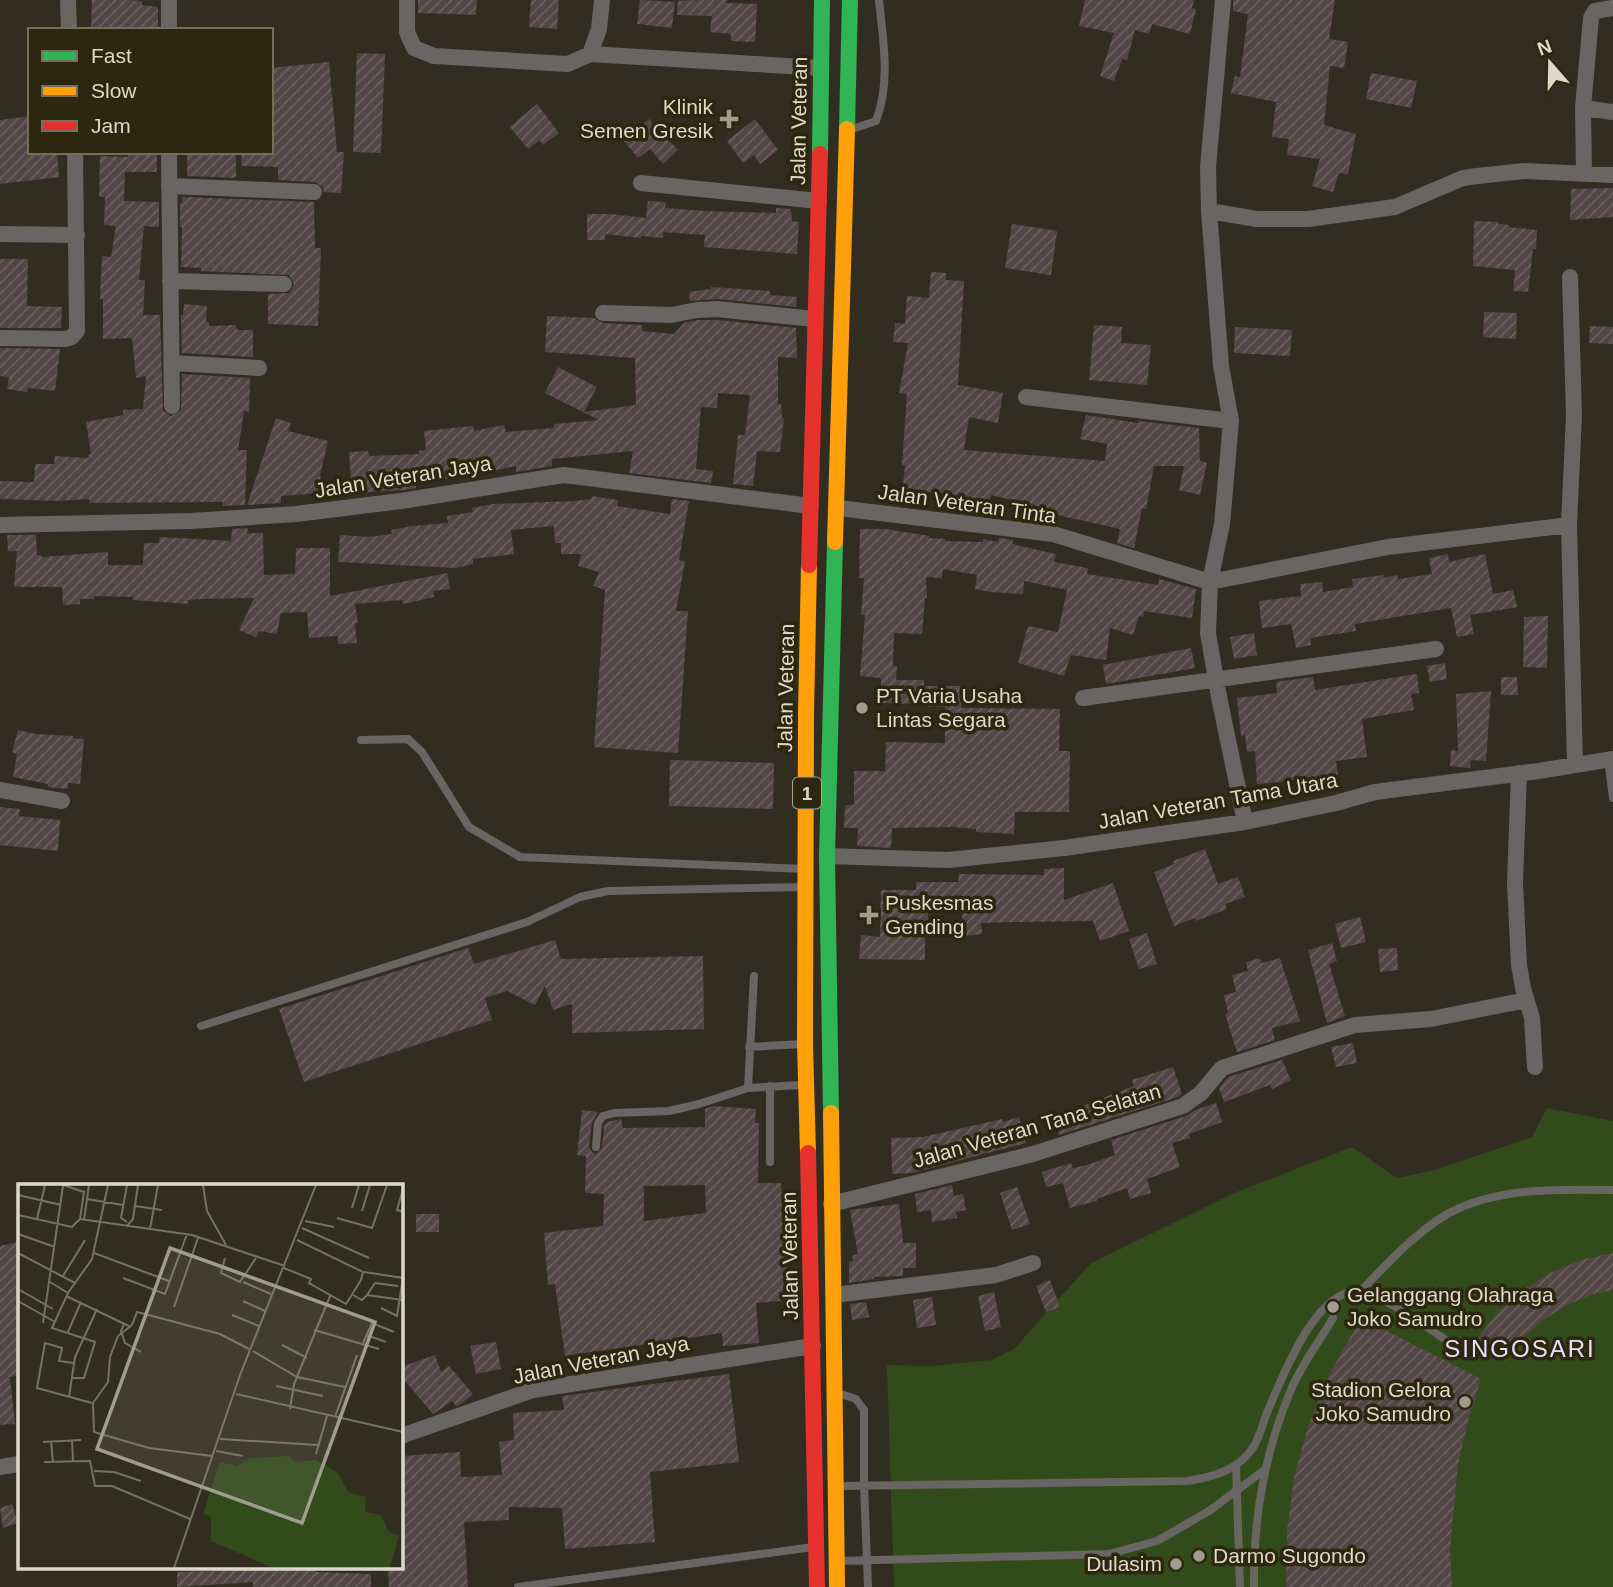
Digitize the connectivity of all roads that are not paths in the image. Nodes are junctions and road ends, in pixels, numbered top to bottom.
1 (68, 0) edge
2 (169, 0) edge
3 (407, 0) edge
4 (602, 0) edge
5 (822, 0) edge
6 (850, 0) edge
7 (879, 0) edge
8 (1223, 0) edge
9 (1613, 8) edge
10 (69, 28) edge
11 (169, 28) edge
12 (590, 54) junction
13 (821, 68) junction
14 (1583, 108) junction
15 (1613, 112) edge
16 (847, 130) junction
17 (75, 154) edge
18 (169, 154) edge
19 (1584, 174) junction
20 (1613, 175) edge
21 (641, 183) dead end
22 (169, 186) junction
23 (314, 192) dead end
24 (819, 201) junction
25 (1209, 211) junction
26 (0, 234) edge
27 (77, 235) junction
28 (1570, 277) dead end
29 (170, 282) junction
30 (284, 284) dead end
31 (603, 313) dead end
32 (814, 319) junction
33 (0, 338) edge
34 (172, 363) junction
35 (259, 368) dead end
36 (1026, 397) dead end
37 (172, 406) dead end
38 (1231, 421) junction
39 (811, 506) junction
40 (838, 508) junction
41 (0, 525) edge
42 (1569, 525) junction
43 (1210, 582) junction
44 (1436, 649) dead end
45 (1216, 680) junction
46 (1083, 698) dead end
47 (361, 740) dead end
48 (1611, 759) edge
49 (1575, 764) junction
50 (1519, 773) junction
51 (0, 790) edge
52 (1613, 798) edge
53 (62, 801) dead end
54 (1245, 822) junction
55 (827, 856) junction
56 (807, 869) junction
57 (807, 887) junction
58 (754, 976) dead end
59 (1526, 1000) junction
60 (201, 1026) dead end
61 (805, 1044) junction
62 (749, 1047) junction
63 (1535, 1067) dead end
64 (807, 1084) junction
65 (770, 1086) junction
66 (748, 1088) junction
67 (596, 1147) dead end
68 (770, 1162) dead end
69 (1613, 1190) edge
70 (831, 1204) junction
71 (1033, 1263) dead end
72 (1360, 1292) junction
73 (834, 1295) junction
74 (1333, 1318) dead end
75 (813, 1346) junction
76 (1462, 1351) dead end
77 (835, 1392) junction
78 (402, 1436) edge
79 (18, 1464) edge
80 (1236, 1466) junction
81 (0, 1467) edge
82 (1263, 1471) junction
83 (836, 1486) junction
84 (864, 1486) junction
85 (816, 1554) junction
86 (867, 1559) junction
87 (837, 1562) junction
88 (519, 1587) edge
89 (817, 1587) edge
90 (837, 1587) edge
91 (868, 1587) edge
92 (1240, 1587) edge
93 (1254, 1587) edge

1 - 10 street
2 - 11 street
3 - 12 street
4 - 12 street
5 - 13 highway, Jalan Veteran / 1
6 - 16 highway, Jalan Veteran / 1
7 - 16 lane
8 - 25 street
9 - 14 street
12 - 13 street
13 - 24 highway, Jalan Veteran / 1
14 - 15 street
14 - 19 street
16 - 40 highway, Jalan Veteran / 1
17 - 27 street
18 - 22 street
19 - 20 street
19 - 25 street
21 - 24 street
22 - 23 street
22 - 29 street
24 - 32 highway, Jalan Veteran / 1
25 - 38 street
26 - 27 street
27 - 33 street
28 - 42 street
29 - 30 street
29 - 34 street
31 - 32 street
32 - 39 highway, Jalan Veteran / 1
34 - 35 street
34 - 37 street
36 - 38 street
38 - 43 street
39 - 41 street, Jalan Veteran Jaya
39 - 56 highway, Jalan Veteran / 1
40 - 43 street, Jalan Veteran Tinta
40 - 55 highway, Jalan Veteran / 1
42 - 43 street
42 - 49 street
43 - 45 street
44 - 45 street
45 - 46 street
45 - 54 street
47 - 56 lane
48 - 49 street, Jalan Veteran Tama Utara
48 - 52 lane
49 - 50 street, Jalan Veteran Tama Utara
50 - 54 street, Jalan Veteran Tama Utara
50 - 59 street
51 - 53 street
54 - 55 street, Jalan Veteran Tama Utara
55 - 70 highway, Jalan Veteran / 1
56 - 57 highway, Jalan Veteran / 1
57 - 60 lane
57 - 61 highway, Jalan Veteran / 1
58 - 62 lane
59 - 63 street
59 - 70 street, Jalan Veteran Tana Selatan
61 - 62 lane
61 - 64 highway, Jalan Veteran / 1
62 - 66 lane
64 - 65 lane
64 - 75 highway, Jalan Veteran / 1
65 - 66 lane
65 - 68 lane
66 - 67 lane
69 - 72 lane
70 - 73 highway, Jalan Veteran / 1
71 - 73 street
72 - 76 lane
72 - 80 lane
73 - 77 highway, Jalan Veteran / 1
74 - 82 lane
75 - 78 street, Jalan Veteran Jaya
75 - 85 highway, Jalan Veteran / 1
77 - 83 highway, Jalan Veteran / 1
77 - 84 lane
79 - 81 street
80 - 84 lane
80 - 92 lane
82 - 86 lane, bridge
82 - 93 lane
83 - 84 lane
83 - 87 highway, Jalan Veteran / 1
84 - 86 lane
85 - 87 highway
85 - 88 lane
85 - 89 highway, Jalan Veteran / 1
86 - 87 lane
86 - 91 lane
87 - 90 highway, Jalan Veteran / 1

